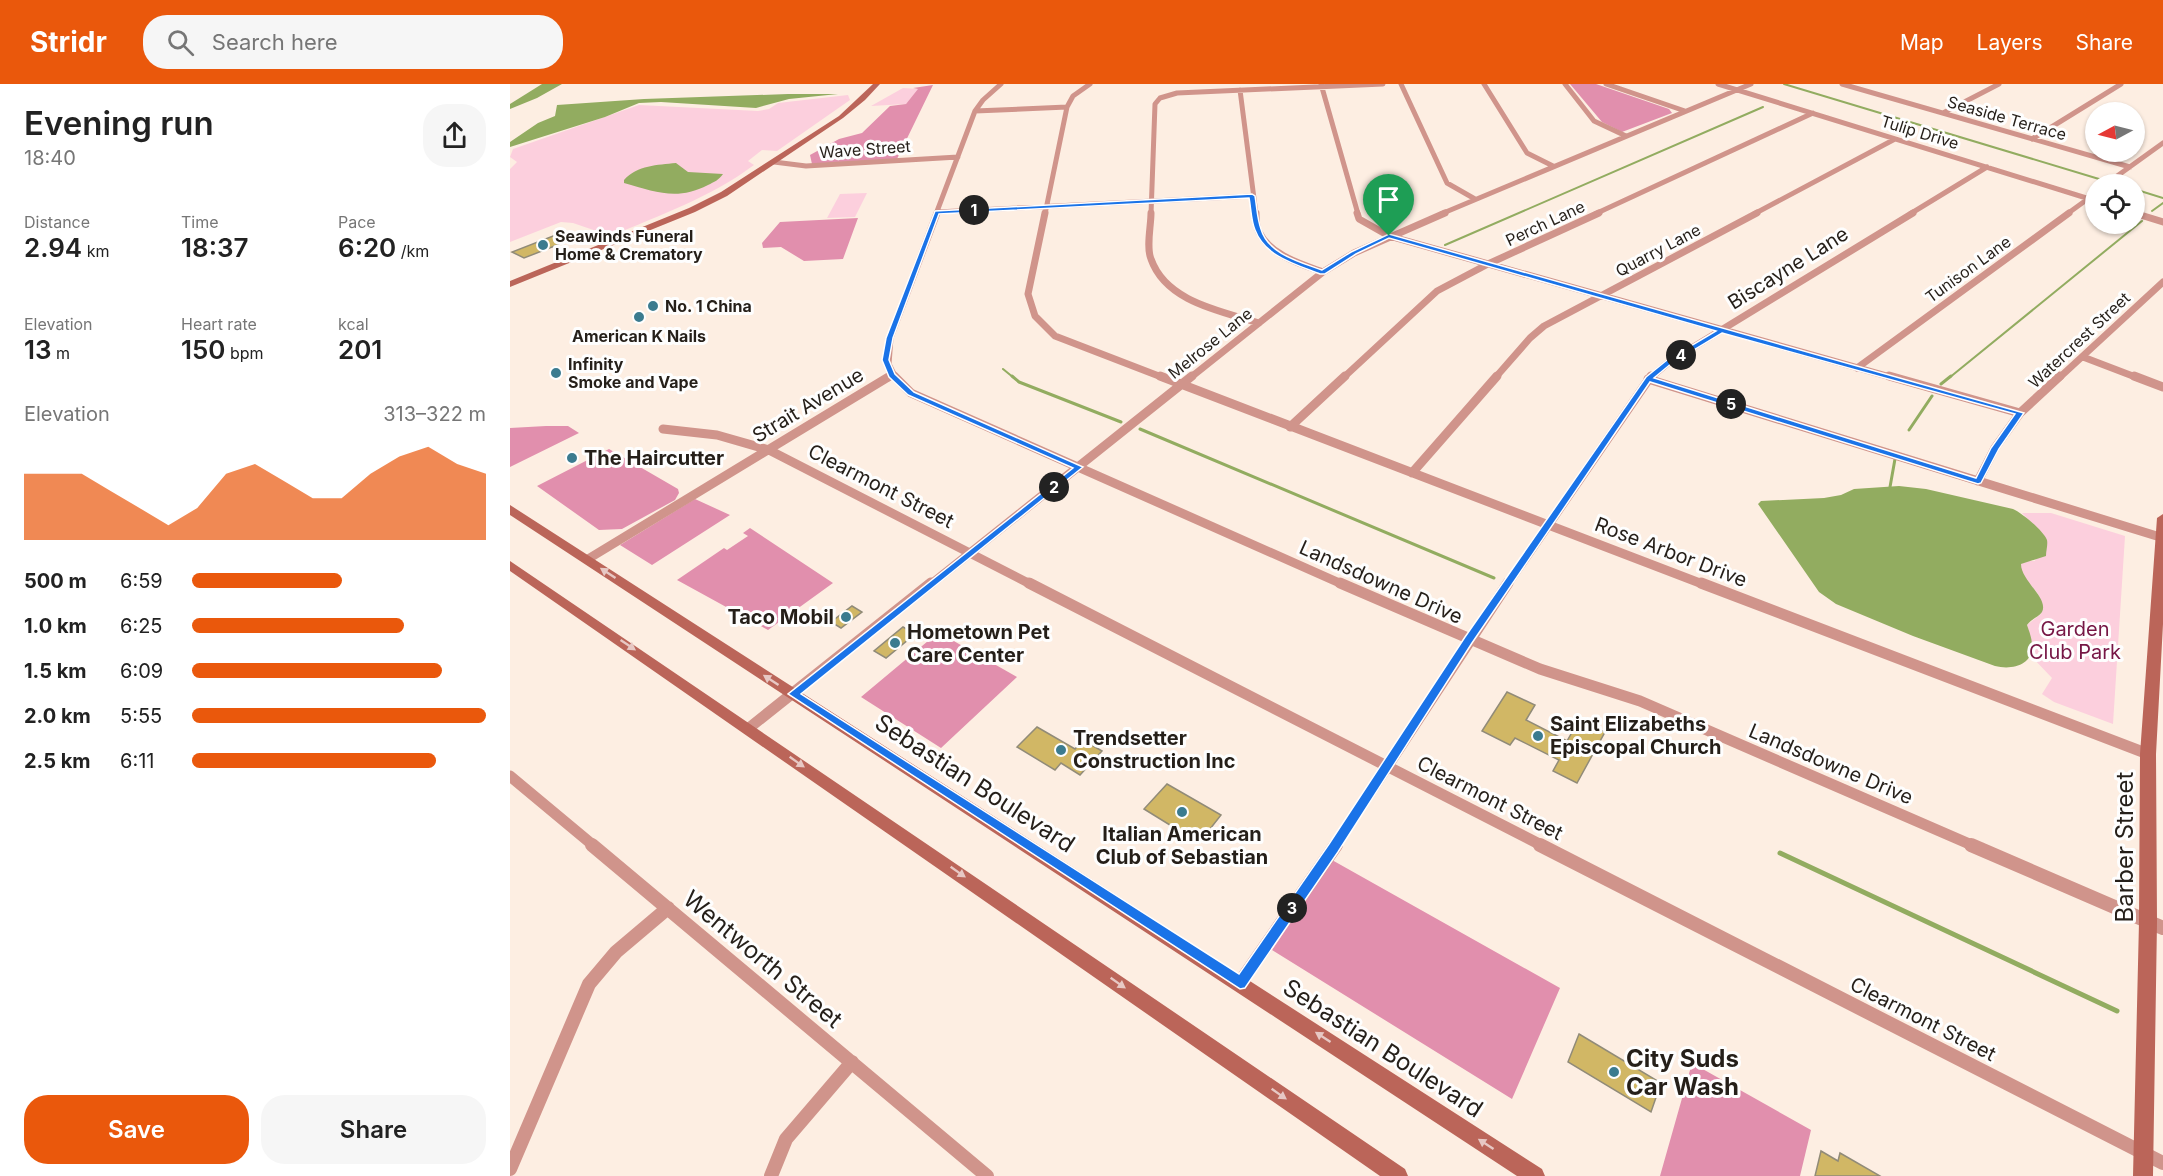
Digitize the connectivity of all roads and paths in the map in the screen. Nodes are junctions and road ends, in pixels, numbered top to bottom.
1 (876, 84) edge
2 (1001, 84) edge
3 (1090, 84) edge
4 (1383, 84) edge
5 (1401, 84) edge
6 (1484, 84) edge
7 (1565, 84) edge
8 (1606, 84) edge
9 (1718, 84) edge
10 (1751, 84) edge
11 (1842, 84) edge
12 (1874, 84) edge
13 (1999, 84) edge
14 (2121, 84) edge
15 (1321, 85) edge
16 (1240, 90) junction
17 (1737, 90) junction
18 (1862, 90) junction
19 (1067, 107) junction
20 (975, 111) junction
21 (1685, 111) junction
22 (1813, 113) junction
23 (1943, 113) junction
24 (1626, 136) junction
25 (1895, 139) junction
26 (2032, 139) junction
27 (2163, 143) edge
28 (958, 157) junction
29 (774, 162) junction
30 (1553, 166) junction
31 (1987, 167) junction
32 (2130, 167) junction
33 (2120, 174) edge
34 (1252, 196) junction
35 (2085, 198) edge
36 (1475, 199) junction
37 (1153, 201) junction
38 (2085, 205) edge
39 (1046, 207) junction
40 (937, 212) junction
41 (2145, 216) edge
42 (2163, 222) edge
43 (1389, 236) junction
44 (1488, 264) junction
45 (1323, 272) junction
46 (2163, 282) edge
47 (510, 284) edge
48 (1600, 296) junction
49 (1259, 323) junction
50 (1721, 330) junction
51 (2083, 357) junction
52 (1857, 368) junction
53 (892, 375) junction
54 (1648, 379) junction
55 (1181, 386) junction
56 (2163, 387) edge
57 (2020, 413) junction
58 (1290, 427) junction
59 (663, 429) dead end
60 (769, 450) junction
61 (1079, 467) junction
62 (1412, 473) junction
63 (1978, 481) junction
64 (510, 509) edge
65 (2163, 518) edge
66 (1548, 524) junction
67 (2160, 537) junction
68 (970, 554) junction
69 (588, 559) junction
70 (510, 565) edge
71 (1469, 640) junction
72 (793, 694) junction
73 (749, 728) junction
74 (2148, 754) junction
75 (1387, 767) junction
76 (513, 782) edge
77 (668, 908) junction
78 (2156, 925) edge
79 (1240, 983) junction
80 (852, 1062) junction
81 (2144, 1152) junction
82 (2163, 1163) edge
83 (510, 1169) edge
84 (771, 1176) edge
85 (987, 1176) edge
86 (1398, 1176) edge
87 (1535, 1176) edge
88 (2143, 1176) edge

1 - 29 main road
2 - 20 street
3 - 19 street
4 - 15 street
5 - 36 street
6 - 30 street
7 - 24 street
8 - 21 street
9 - 17 street, Tulip Drive
10 - 17 street, Melrose Lane
11 - 18 street, Seaside Terrace
12 - 18 street
13 - 23 street
14 - 26 street
15 - 16 street
15 - 43 street
16 - 34 street
16 - 37 street
17 - 21 street, Melrose Lane
17 - 22 street, Tulip Drive
18 - 23 street, Seaside Terrace
19 - 20 street
19 - 39 street, Rose Arbor Drive
20 - 28 street
21 - 24 street, Melrose Lane
22 - 25 street, Tulip Drive
22 - 44 street, Perch Lane
23 - 26 street, Seaside Terrace
24 - 30 street, Melrose Lane
25 - 31 street, Tulip Drive
25 - 48 street, Quarry Lane
26 - 32 street, Seaside Terrace
27 - 32 street
28 - 29 street, Wave Street
28 - 40 street
29 - 47 main road
30 - 36 street, Melrose Lane
31 - 35 street, Tulip Drive
31 - 50 street, Biscayne Lane
32 - 33 street
34 - 37 street
34 - 45 street
36 - 43 street, Melrose Lane
37 - 39 street
37 - 49 street
38 - 52 street, Tunison Lane
39 - 40 street
39 - 55 street, Rose Arbor Drive
40 - 53 street
41 - 42 street
43 - 44 street
43 - 45 street, Melrose Lane
44 - 48 street
44 - 58 street, Perch Lane
45 - 49 street, Melrose Lane
46 - 51 street, Watercrest Street
48 - 50 street
48 - 62 street, Quarry Lane
49 - 55 street, Melrose Lane
50 - 52 street
50 - 54 street, Biscayne Lane
51 - 56 street
51 - 57 street, Watercrest Street
52 - 57 street
53 - 60 street, Strait Avenue
53 - 61 street, Landsdowne Drive
54 - 63 street
54 - 66 street, Biscayne Lane
55 - 58 street, Rose Arbor Drive
55 - 61 street, Melrose Lane
57 - 63 street, Watercrest Street
58 - 62 street, Rose Arbor Drive
59 - 60 street, Clearmont Street
60 - 68 street, Clearmont Street
60 - 69 street, Strait Avenue
61 - 68 street, Melrose Lane
61 - 71 street, Landsdowne Drive
62 - 66 street, Rose Arbor Drive
63 - 67 street
64 - 69 main road, Sebastian Boulevard
65 - 67 main road, Barber Street
66 - 71 street, Biscayne Lane
66 - 74 street, Rose Arbor Drive
67 - 74 main road, Barber Street
68 - 72 street, Melrose Lane
68 - 75 street, Clearmont Street
72 -> 69 main road, Sebastian Boulevard
70 -> 73 main road
71 - 75 street, Biscayne Lane
71 - 78 street, Landsdowne Drive
72 - 73 street, Melrose Lane
72 - 79 main road, Sebastian Boulevard
73 -> 86 main road
74 - 78 main road, Barber Street
75 - 79 street, Biscayne Lane
75 - 81 street, Clearmont Street
76 - 77 street, Wentworth Street
77 - 80 street, Wentworth Street
77 - 83 street
78 - 81 main road, Barber Street
87 -> 79 main road, Sebastian Boulevard
80 - 84 street
80 - 85 street, Wentworth Street
81 - 82 street, Clearmont Street
81 - 88 main road, Barber Street

